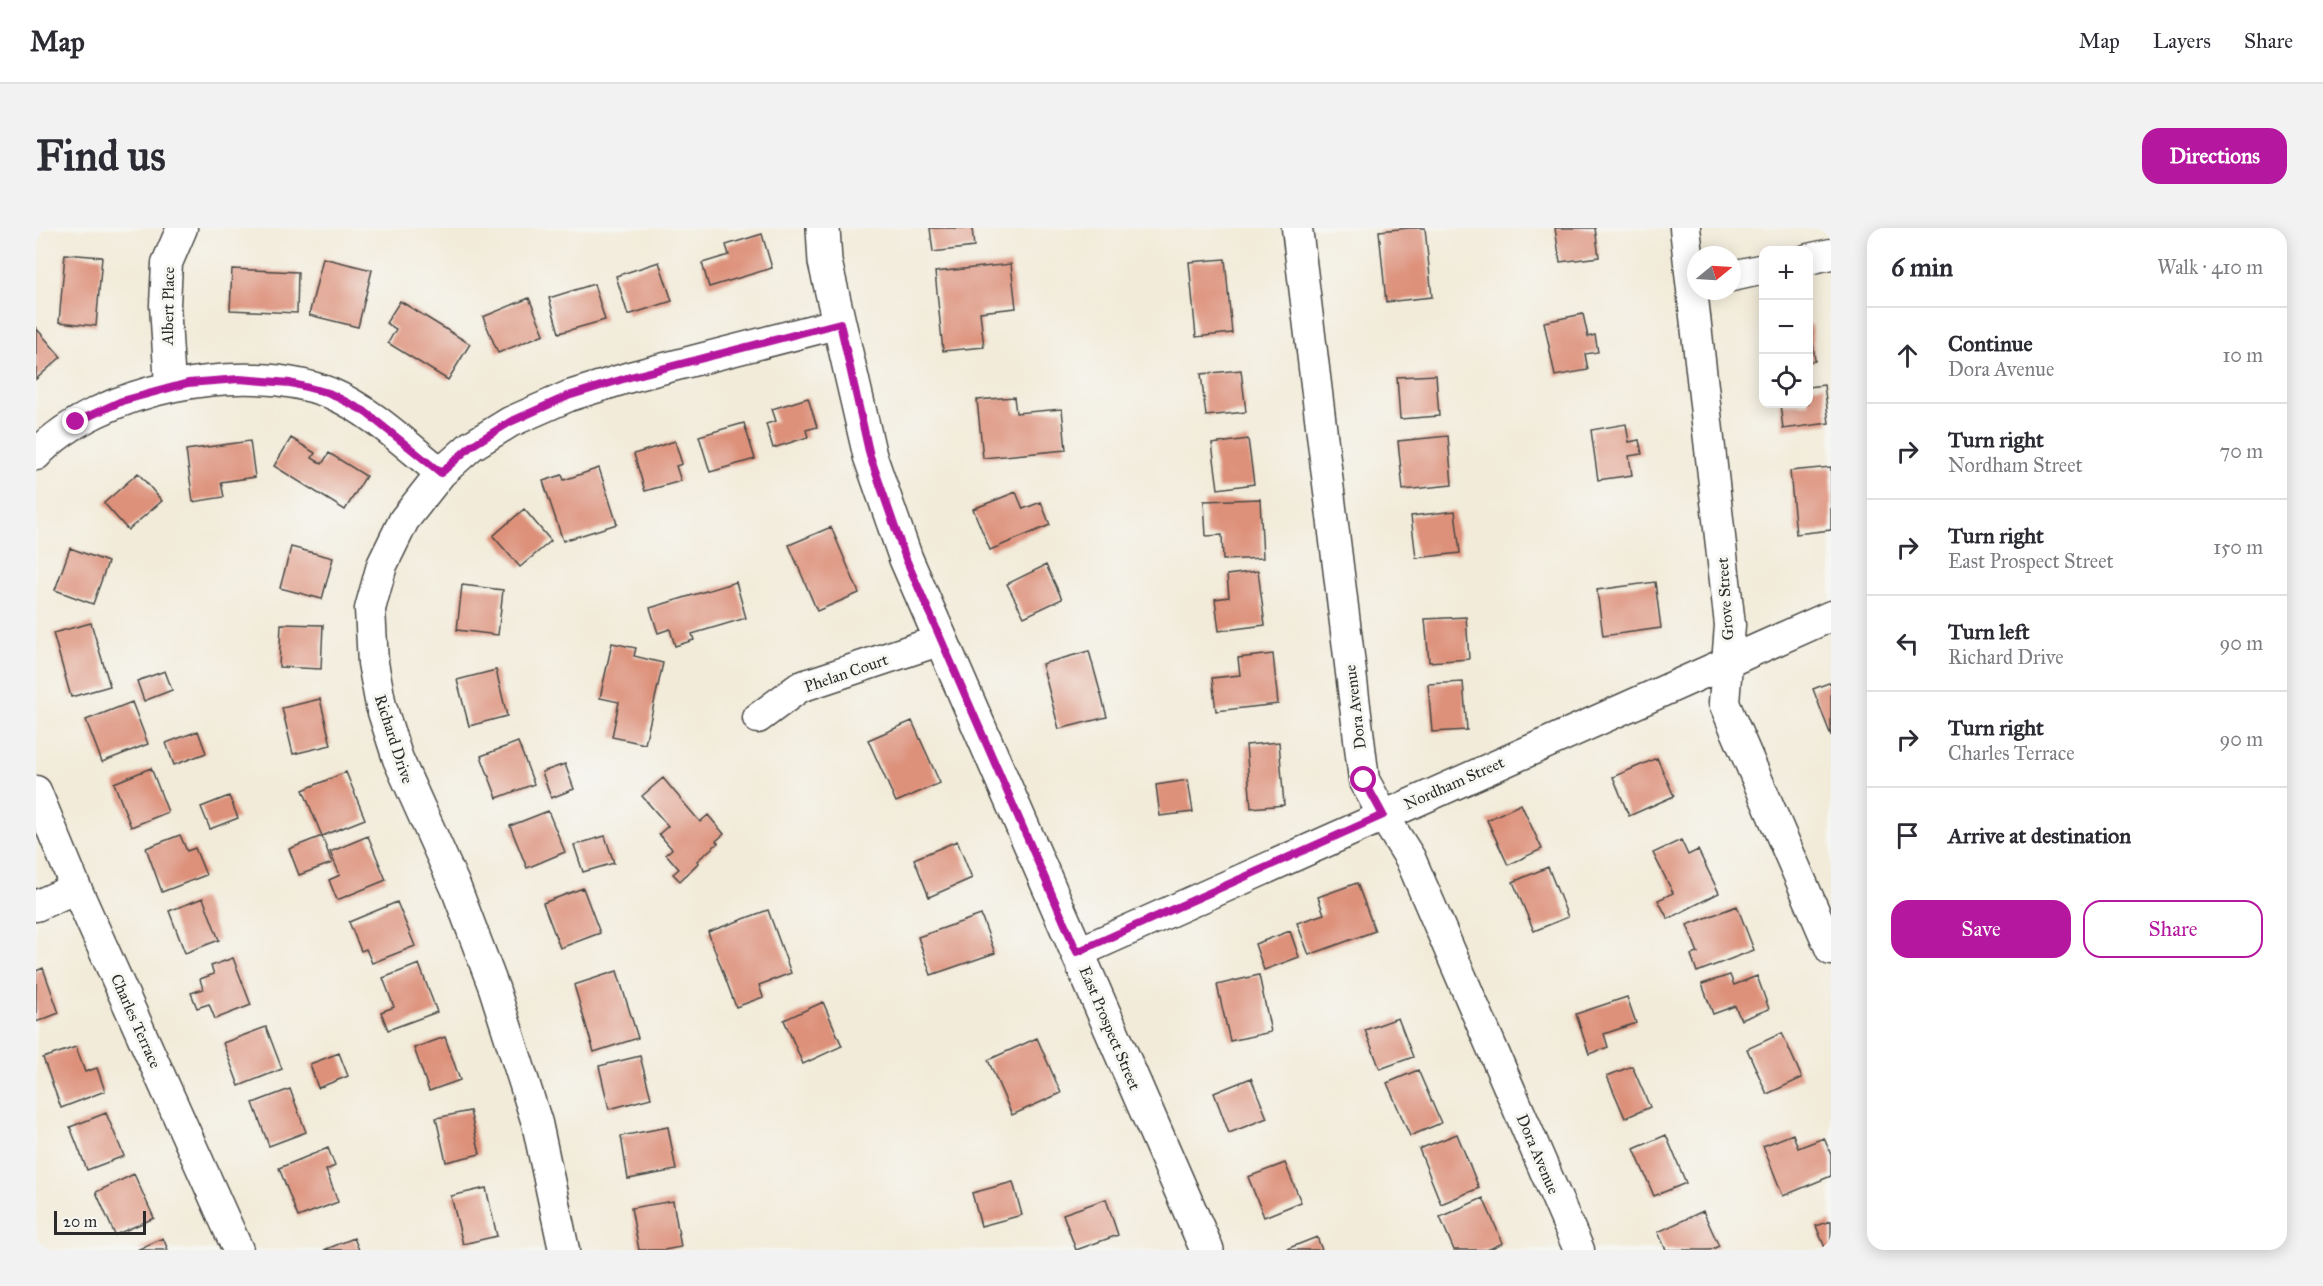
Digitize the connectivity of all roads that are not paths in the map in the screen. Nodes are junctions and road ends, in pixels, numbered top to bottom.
1 (182, 228) edge
2 (823, 228) edge
3 (1297, 228) edge
4 (1685, 228) edge
5 (1688, 246) edge
6 (1831, 254) edge
7 (1813, 258) edge
8 (1759, 270) edge
9 (1741, 274) edge
10 (1696, 300) edge
11 (840, 323) junction
12 (170, 386) junction
13 (36, 455) edge
14 (441, 473) junction
15 (1831, 616) edge
16 (941, 640) junction
17 (1728, 661) junction
18 (758, 718) dead end
19 (36, 791) edge
20 (1383, 815) junction
21 (76, 888) junction
22 (36, 906) edge
23 (1831, 950) edge
24 (1077, 952) junction
25 (238, 1250) edge
26 (564, 1250) edge
27 (1207, 1250) edge
28 (1579, 1250) edge

1 - 12 street, Albert Place
2 - 11 street, East Prospect Street
3 - 20 street, Dora Avenue
4 - 5 street, Grove Street
6 - 7 street
8 - 9 street
10 - 17 street, Grove Street
11 - 14 street, Richard Drive
11 - 16 street, East Prospect Street
12 - 13 street
12 - 14 street
14 - 26 street, Richard Drive
15 - 17 street, Nordham Street
16 - 18 street, Phelan Court
16 - 24 street, East Prospect Street
17 - 20 street, Nordham Street
17 - 23 street, Grove Street
19 - 21 street, Charles Terrace
20 - 24 street, Nordham Street
20 - 28 street, Dora Avenue
21 - 22 street
21 - 25 street, Charles Terrace
24 - 27 street, East Prospect Street

